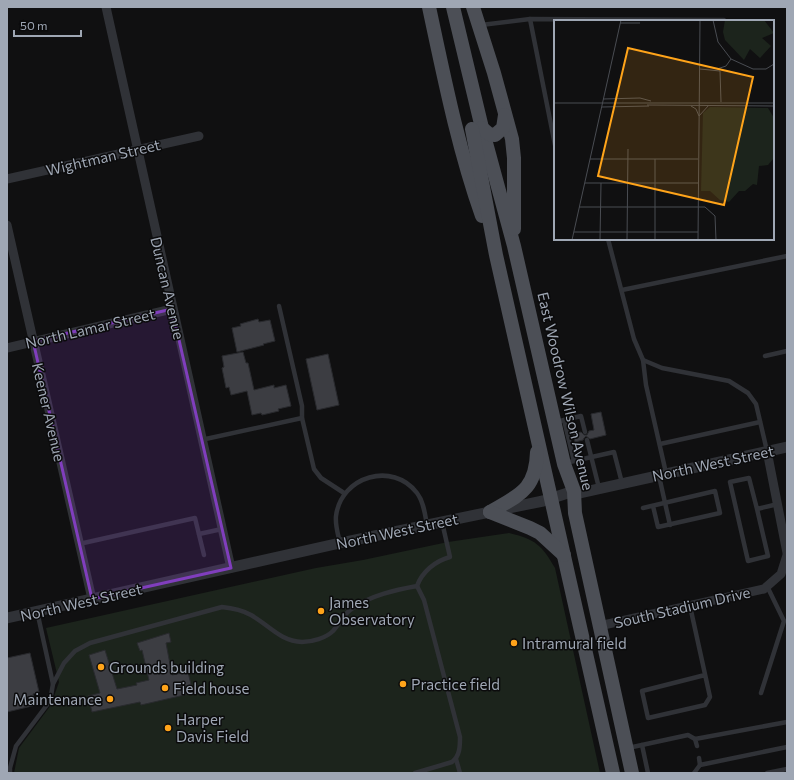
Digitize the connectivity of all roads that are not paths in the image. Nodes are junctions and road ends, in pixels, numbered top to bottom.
1 (106, 7) edge
2 (428, 7) edge
3 (445, 7) edge
4 (473, 7) edge
5 (453, 16) edge
6 (530, 20) junction
7 (556, 20) edge
8 (633, 20) edge
9 (679, 20) edge
10 (724, 20) edge
11 (479, 25) junction
12 (505, 115) junction
13 (482, 128) junction
14 (199, 136) dead end
15 (554, 140) edge
16 (137, 150) junction
17 (7, 179) edge
18 (7, 225) edge
19 (608, 240) edge
20 (514, 246) junction
21 (496, 255) junction
22 (787, 256) edge
23 (622, 290) junction
24 (279, 306) dead end
25 (172, 309) junction
26 (33, 342) junction
27 (7, 348) edge
28 (787, 351) edge
29 (765, 356) dead end
30 (643, 360) junction
31 (302, 418) junction
32 (559, 421) junction
33 (760, 422) junction
34 (584, 432) dead end
35 (537, 434) junction
36 (202, 440) junction
37 (587, 440) dead end
38 (660, 444) junction
39 (787, 447) edge
40 (767, 451) junction
41 (591, 457) junction
42 (569, 462) junction
43 (662, 474) junction
44 (622, 483) junction
45 (598, 488) junction
46 (574, 491) junction
47 (344, 493) junction
48 (552, 499) junction
49 (666, 504) junction
50 (778, 504) junction
51 (653, 506) junction
52 (643, 508) dead end
53 (756, 509) junction
54 (490, 512) junction
55 (442, 522) junction
56 (427, 525) junction
57 (670, 525) junction
58 (222, 529) junction
59 (199, 534) junction
60 (340, 543) junction
61 (79, 544) junction
62 (787, 554) edge
63 (204, 555) dead end
64 (564, 555) junction
65 (231, 568) junction
66 (417, 586) junction
67 (766, 587) junction
68 (92, 599) junction
69 (690, 606) junction
70 (37, 611) junction
71 (7, 618) edge
72 (599, 626) junction
73 (705, 676) junction
74 (53, 684) junction
75 (761, 693) dead end
76 (787, 722) edge
77 (696, 740) junction
78 (642, 745) junction
79 (697, 746) dead end
80 (787, 746) edge
81 (627, 748) junction
82 (699, 758) dead end
83 (456, 759) junction
84 (700, 765) junction
85 (787, 769) edge
86 (10, 773) edge
87 (415, 773) edge
88 (460, 773) edge
89 (613, 773) edge
90 (632, 773) edge
91 (648, 773) edge
92 (694, 773) edge
93 (767, 773) edge

1 - 16 street, Duncan Avenue
2 - 21 main road
3 - 5 main road
4 - 11 main road
5 - 13 main road, East Woodrow Wilson Avenue
5 - 21 main road
6 - 7 lane
6 - 11 lane
6 - 15 lane
7 - 8 lane
8 - 9 lane
9 - 10 lane
11 - 12 main road
12 - 13 main road
12 - 20 main road
13 - 20 main road, East Woodrow Wilson Avenue
14 - 16 street, Wightman Street
16 - 17 street, Wightman Street
16 - 25 street, Duncan Avenue
18 - 26 street, Keener Avenue
19 - 23 lane
20 - 32 main road, East Woodrow Wilson Avenue
21 - 35 main road
22 - 23 lane
23 - 30 lane
24 - 31 lane
25 - 26 street, North Lamar Street
25 - 36 street, Duncan Avenue
26 - 27 street, North Lamar Street
26 - 61 street, Keener Avenue
28 - 29 lane
30 - 33 lane
30 - 38 lane
31 - 36 lane
31 - 47 lane
32 - 34 lane
32 - 42 main road, East Woodrow Wilson Avenue
33 - 38 lane
33 - 40 lane
35 - 48 main road
35 - 54 main road
36 - 58 street, Duncan Avenue
37 - 41 lane
38 - 43 lane
39 - 40 street, North West Street
40 - 43 street, North West Street
40 - 50 street
41 - 42 lane
41 - 44 lane
41 - 45 lane
42 - 46 main road, East Woodrow Wilson Avenue
43 - 44 street, North West Street
43 - 49 lane
44 - 45 street, North West Street
45 - 46 street, North West Street
46 - 48 street, North West Street
46 - 72 main road, East Woodrow Wilson Avenue
47 - 56 lane
47 - 60 lane
48 - 54 street, North West Street
48 - 64 main road
49 - 51 lane
49 - 57 lane
49 - 57 lane
50 - 53 lane
50 - 62 street
51 - 52 lane
51 - 57 lane
53 - 53 lane
54 - 55 street, North West Street
54 - 64 main road
55 - 56 street, North West Street
55 - 66 lane
56 - 60 street, North West Street
58 - 59 lane
58 - 65 street, Duncan Avenue
59 - 61 lane
59 - 63 lane
60 - 65 street, North West Street
61 - 68 street, Keener Avenue
62 - 67 street
64 - 89 main road
65 - 68 street, North West Street
66 - 74 lane
66 - 83 lane
67 - 69 street, South Stadium Drive
67 - 75 lane
68 - 70 street, North West Street
69 - 72 street, South Stadium Drive
69 - 73 lane
70 - 71 street, North West Street
70 - 74 lane
72 - 81 main road, East Woodrow Wilson Avenue
73 - 73 lane
74 - 86 lane
76 - 77 lane
77 - 78 lane
77 - 79 lane
78 - 81 lane
78 - 91 lane
80 - 84 lane
81 - 90 main road, East Woodrow Wilson Avenue
82 - 84 lane
83 - 87 lane
83 - 88 lane
84 - 92 lane
85 - 93 lane

